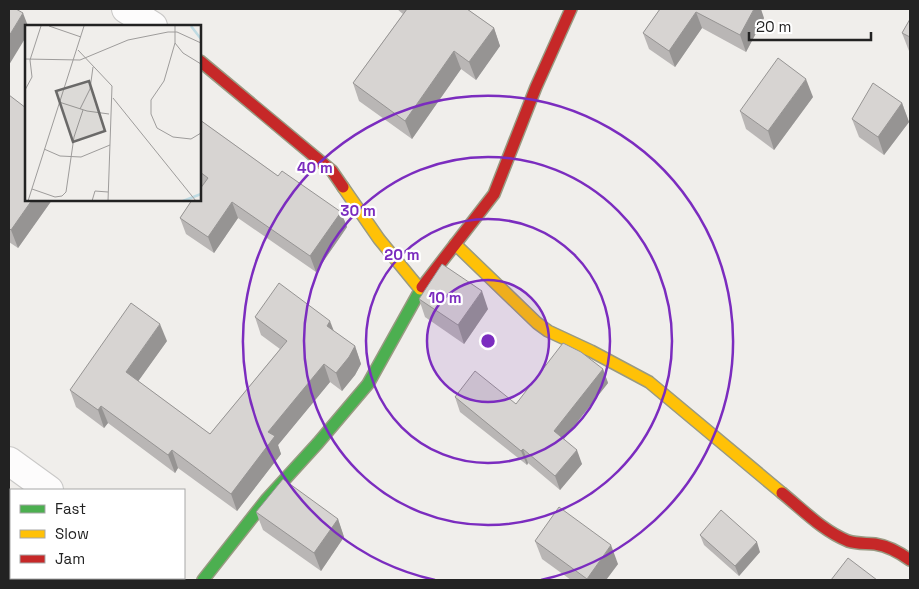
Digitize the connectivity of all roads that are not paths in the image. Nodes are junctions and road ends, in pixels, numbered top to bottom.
1 (126, 9) edge
2 (571, 9) edge
3 (150, 25) edge
4 (201, 62) edge
5 (455, 244) junction
6 (420, 289) junction
7 (9, 461) edge
8 (48, 489) edge
9 (910, 560) edge
10 (203, 580) edge

1 - 3 street
2 - 5 street
4 - 6 street
5 - 6 street
5 - 9 street
6 - 10 street
7 - 8 street

